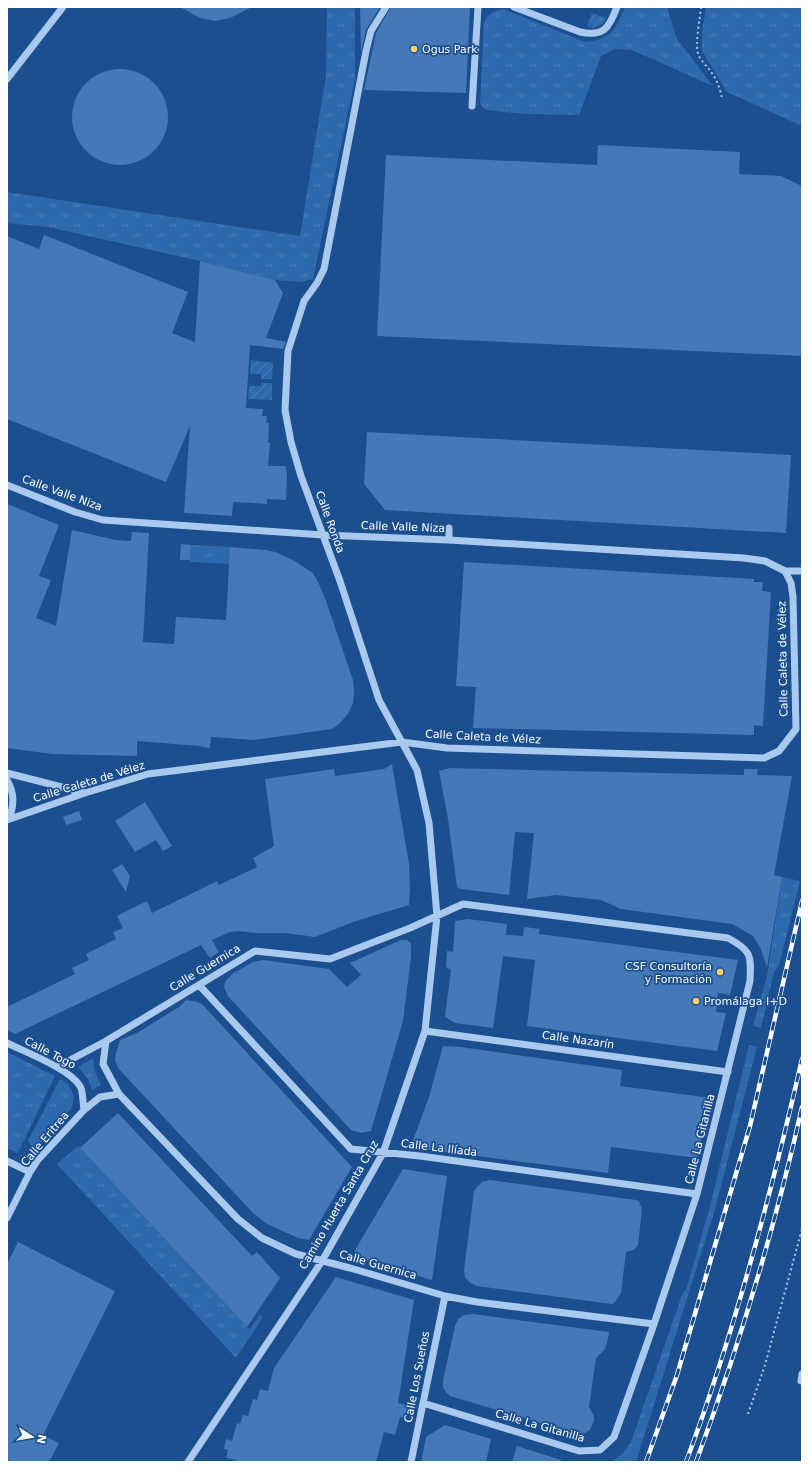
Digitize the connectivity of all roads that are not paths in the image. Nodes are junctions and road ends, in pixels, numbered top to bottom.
1 (63, 7) edge
2 (386, 7) edge
3 (478, 7) edge
4 (514, 7) edge
5 (618, 7) edge
6 (7, 79) edge
7 (472, 106) dead end
8 (7, 485) edge
9 (449, 528) dead end
10 (323, 534) junction
11 (449, 540) junction
12 (785, 571) junction
13 (802, 571) edge
14 (402, 742) junction
15 (7, 773) edge
16 (7, 780) edge
17 (85, 793) junction
18 (8, 820) edge
19 (437, 916) junction
20 (199, 985) junction
21 (425, 1031) junction
22 (106, 1042) junction
23 (7, 1043) edge
24 (57, 1067) junction
25 (728, 1072) junction
26 (119, 1094) junction
27 (84, 1110) junction
28 (383, 1153) junction
29 (7, 1161) edge
30 (30, 1172) junction
31 (697, 1194) junction
32 (7, 1218) edge
33 (322, 1261) junction
34 (445, 1296) junction
35 (654, 1324) junction
36 (423, 1403) junction
37 (188, 1462) edge
38 (410, 1462) edge

1 - 6 street
2 - 10 street, Calle Ronda
3 - 7 street
4 - 5 street
8 - 10 street, Calle Valle Niza
9 - 11 street
10 - 11 street, Calle Valle Niza
10 - 14 street, Calle Ronda
11 - 12 street, Calle Valle Niza
12 - 13 street, Calle Valle Niza
12 - 14 street, Calle Caleta de Vélez
14 - 17 street, Calle Caleta de Vélez
14 - 19 street, Camino Huerta Santa Cruz
15 - 17 street
16 - 18 street
17 - 18 street, Calle Caleta de Vélez
19 - 20 street, Calle Guernica
19 - 21 street, Camino Huerta Santa Cruz
19 - 25 street, Calle La Gitanilla
20 - 22 street, Calle Guernica
20 - 28 street, Calle La Ilíada
21 - 25 street, Calle Nazarín
21 - 28 street, Camino Huerta Santa Cruz
22 - 24 street, Calle Guernica
22 - 26 street, Calle Guernica
23 - 24 street, Calle Togo
24 - 27 street, Calle Togo
25 - 31 street, Calle La Gitanilla
26 - 27 street, Calle Eritrea
26 - 33 street, Calle Guernica
27 - 30 street, Calle Eritrea
28 - 31 street, Calle La Ilíada
28 - 33 street, Camino Huerta Santa Cruz
29 - 30 street
30 - 32 street, Calle Eritrea
31 - 35 street, Calle La Gitanilla
33 - 34 street, Calle Guernica
33 - 37 street, Camino Huerta Santa Cruz
34 - 35 street, Calle Guernica
34 - 36 street, Calle Los Sueños
35 - 36 street, Calle La Gitanilla
36 - 38 street, Calle Los Sueños

